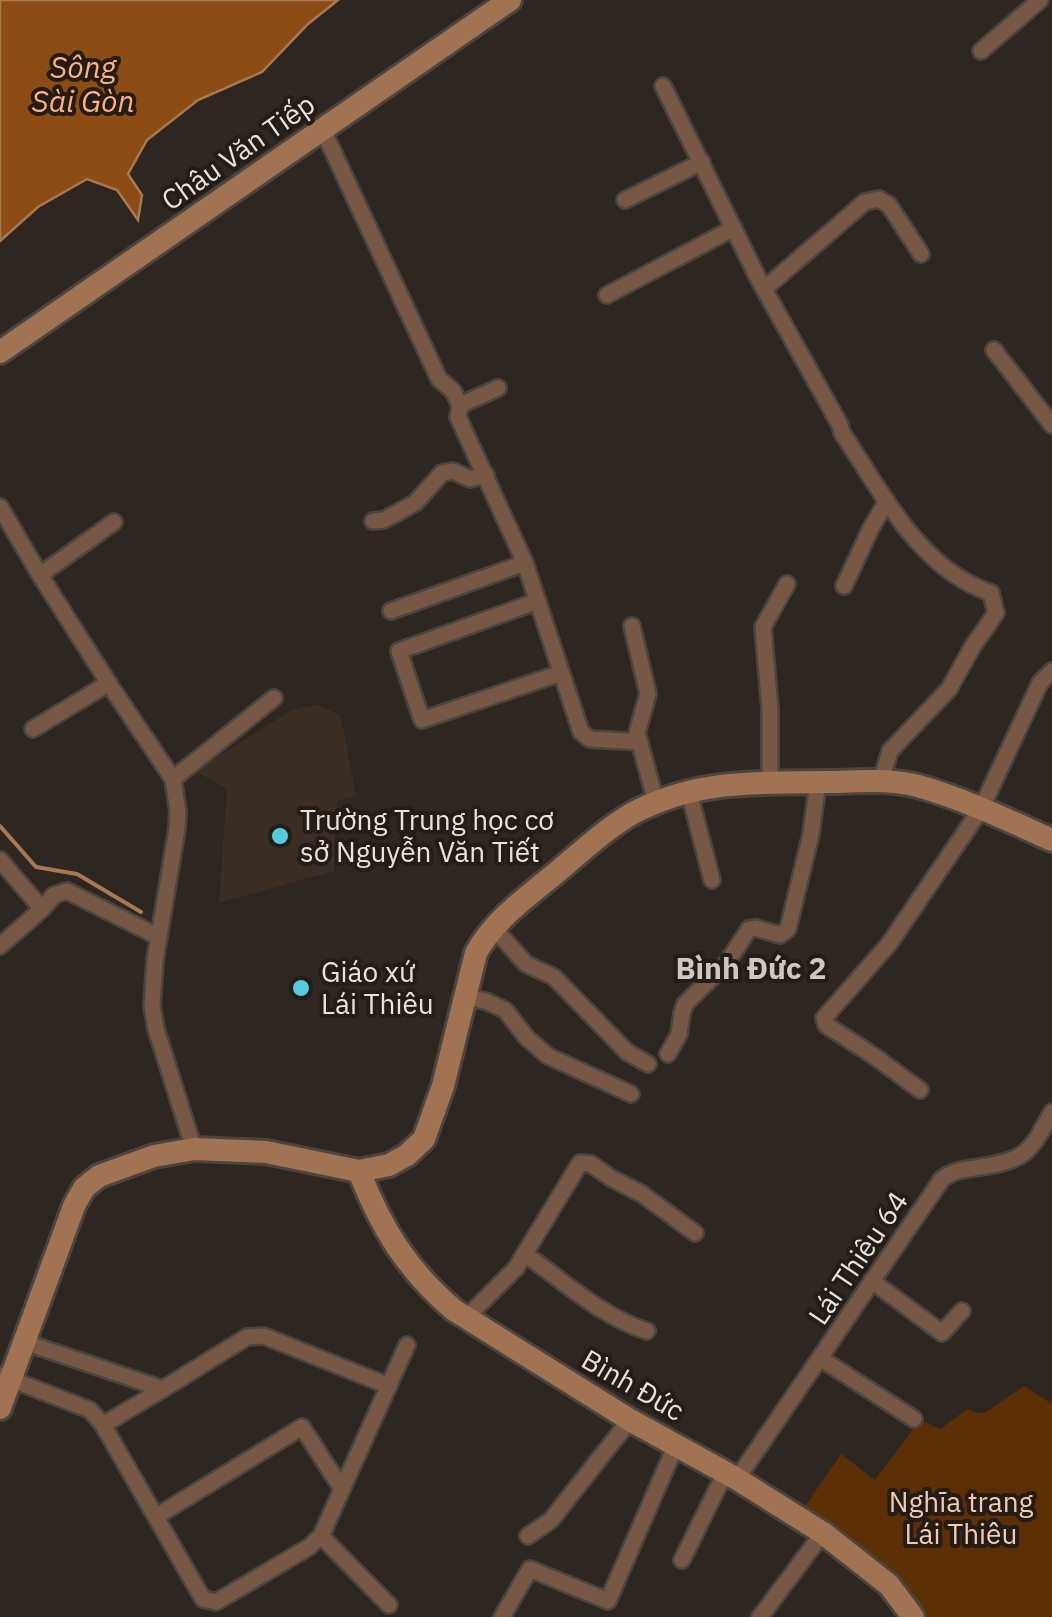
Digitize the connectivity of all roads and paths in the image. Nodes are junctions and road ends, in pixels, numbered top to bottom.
1 (510, 0) edge
2 (1040, 0) edge
3 (981, 51) dead end
4 (663, 86) dead end
5 (323, 130) junction
6 (702, 162) junction
7 (624, 200) dead end
8 (734, 228) junction
9 (921, 254) dead end
10 (764, 288) junction
11 (607, 296) dead end
12 (994, 350) dead end
13 (0, 352) edge
14 (498, 388) dead end
15 (460, 405) junction
16 (1052, 425) edge
17 (486, 475) junction
18 (887, 501) junction
19 (0, 508) edge
20 (373, 521) dead end
21 (114, 522) dead end
22 (525, 562) junction
23 (40, 575) junction
24 (787, 584) dead end
25 (844, 586) dead end
26 (538, 602) junction
27 (391, 610) dead end
28 (632, 626) dead end
29 (1052, 670) edge
30 (561, 672) junction
31 (108, 683) junction
32 (274, 698) dead end
33 (33, 730) dead end
34 (640, 742) junction
35 (174, 779) junction
36 (770, 781) junction
37 (881, 781) junction
38 (818, 782) junction
39 (688, 792) junction
40 (656, 802) junction
41 (981, 809) junction
42 (1052, 840) edge
43 (0, 860) edge
44 (712, 880) dead end
45 (42, 909) junction
46 (494, 927) junction
47 (159, 937) junction
48 (0, 946) edge
49 (465, 996) junction
50 (668, 1054) dead end
51 (648, 1064) dead end
52 (920, 1090) dead end
53 (631, 1094) dead end
54 (1052, 1112) edge
55 (194, 1149) junction
56 (359, 1170) junction
57 (695, 1233) dead end
58 (525, 1254) junction
59 (872, 1282) junction
60 (962, 1310) dead end
61 (466, 1318) junction
62 (647, 1331) dead end
63 (24, 1342) junction
64 (407, 1345) dead end
65 (820, 1358) junction
66 (4, 1377) edge
67 (388, 1386) junction
68 (163, 1389) junction
69 (0, 1408) edge
70 (914, 1419) dead end
71 (630, 1420) junction
72 (103, 1425) junction
73 (676, 1445) junction
74 (731, 1476) junction
75 (342, 1489) junction
76 (156, 1516) junction
77 (823, 1532) junction
78 (321, 1536) junction
79 (528, 1536) dead end
80 (682, 1560) dead end
81 (389, 1605) dead end
82 (502, 1617) edge
83 (760, 1617) edge
84 (913, 1617) edge

1 - 5 street, Châu Văn Tiếp
2 - 3 street
4 - 6 street
5 - 13 street, Châu Văn Tiếp
5 - 15 street
6 - 7 street
6 - 8 street
8 - 10 street
8 - 11 street
9 - 10 street
10 - 18 street
12 - 16 street
14 - 15 street
15 - 17 street
17 - 20 street
17 - 22 street
18 - 25 street
18 - 37 street
19 - 23 street
21 - 23 street
22 - 26 street
22 - 27 street
23 - 31 street
24 - 36 street
26 - 30 street
26 - 30 street
28 - 34 street
29 - 41 street
30 - 34 street
31 - 33 street
31 - 35 street
32 - 35 street
34 - 40 street
35 - 47 street
36 - 38 street
36 - 39 street
37 - 38 street
37 - 41 street
38 - 50 street
39 - 40 street
39 - 44 street
40 - 46 street
41 - 42 street
41 - 52 street
43 - 45 street
45 - 47 street
45 - 48 street
46 - 49 street
46 - 51 street
47 - 55 street
49 - 53 street
49 - 56 street
54 - 59 street, Lái Thiêu 64
55 - 56 street
55 - 63 street
56 - 61 street, Bình Đức
57 - 58 street
58 - 61 street
58 - 62 street
59 - 60 street
59 - 65 street, Lái Thiêu 64
61 - 71 street, Bình Đức
63 - 66 street
63 - 68 street
64 - 67 street
65 - 70 street
65 - 74 street, Lái Thiêu 64
66 - 69 street
66 - 72 street
67 - 68 street
67 - 75 street
68 - 72 street
71 - 73 street, Bình Đức
71 - 79 street
72 - 76 street
73 - 74 street, Bình Đức
73 - 82 street
74 - 77 street, Bình Đức
74 - 80 street, Lái Thiêu 64
75 - 76 street
75 - 78 street
76 - 78 street
77 - 83 street
77 - 84 street, Bình Đức
78 - 81 street

